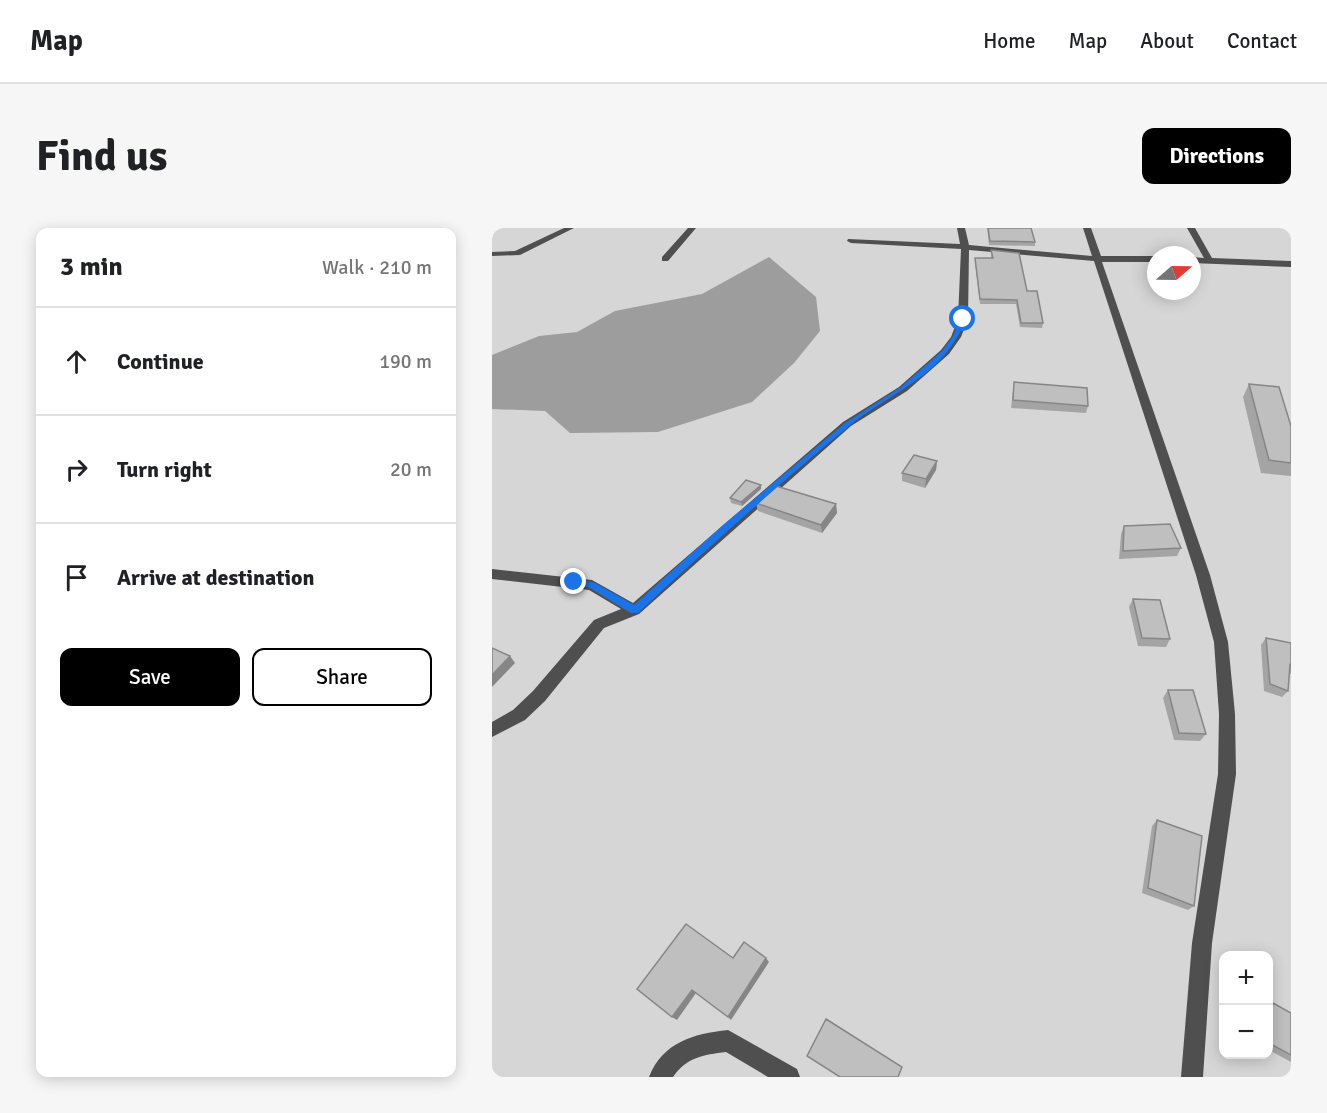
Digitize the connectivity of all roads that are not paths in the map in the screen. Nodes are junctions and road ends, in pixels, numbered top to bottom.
1 (570, 228) edge
2 (692, 228) edge
3 (961, 228) edge
4 (1087, 228) edge
5 (1191, 228) edge
6 (851, 241) dead end
7 (965, 247) junction
8 (492, 254) edge
9 (665, 259) dead end
10 (1099, 259) junction
11 (1147, 259) edge
12 (1201, 260) edge
13 (1209, 260) junction
14 (1291, 264) edge
15 (492, 574) edge
16 (634, 610) junction
17 (492, 730) edge
18 (660, 1077) edge
19 (789, 1077) edge
20 (1192, 1077) edge

1 - 8 street
2 - 9 street
3 - 7 street
4 - 10 street
5 - 13 street
6 - 7 street
7 - 10 street
7 - 16 street
10 - 11 street
10 - 20 street
12 - 13 street
13 - 14 street
15 - 16 street
16 - 17 street
18 - 19 street

